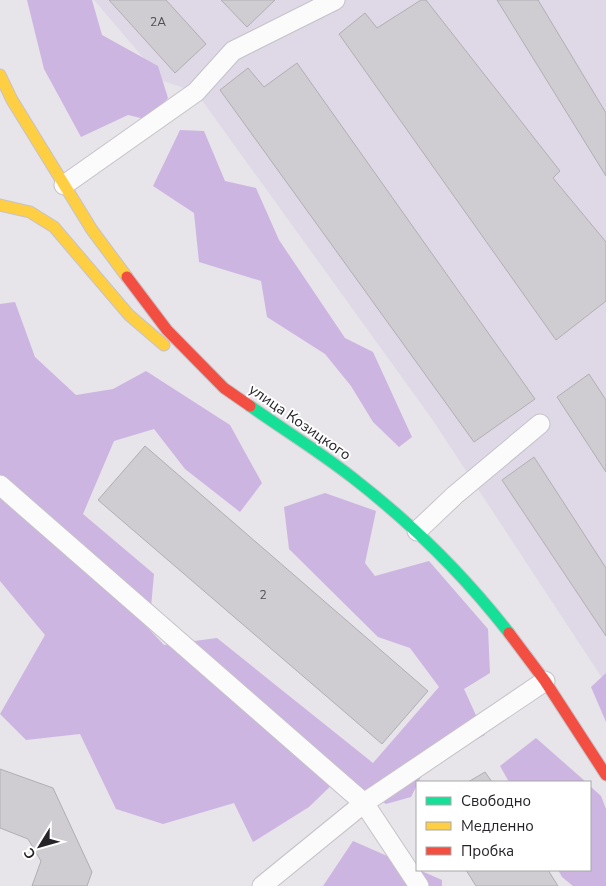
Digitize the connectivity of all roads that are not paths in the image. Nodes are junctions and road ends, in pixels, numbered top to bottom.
1 (335, 0) edge
2 (0, 75) edge
3 (64, 185) junction
4 (0, 205) edge
5 (224, 388) junction
6 (540, 424) dead end
7 (0, 484) edge
8 (416, 530) junction
9 (546, 681) junction
10 (606, 776) edge
11 (364, 803) junction
12 (262, 886) edge
13 (419, 886) edge

1 - 3 lane
2 - 3 street, улица Козицкого
3 - 5 street, улица Козицкого
4 - 5 street
5 - 8 street, улица Козицкого
6 - 8 lane
7 - 11 lane
8 - 9 street, улица Козицкого
9 - 10 street, улица Козицкого
9 - 11 lane
11 - 12 lane
11 - 13 lane

